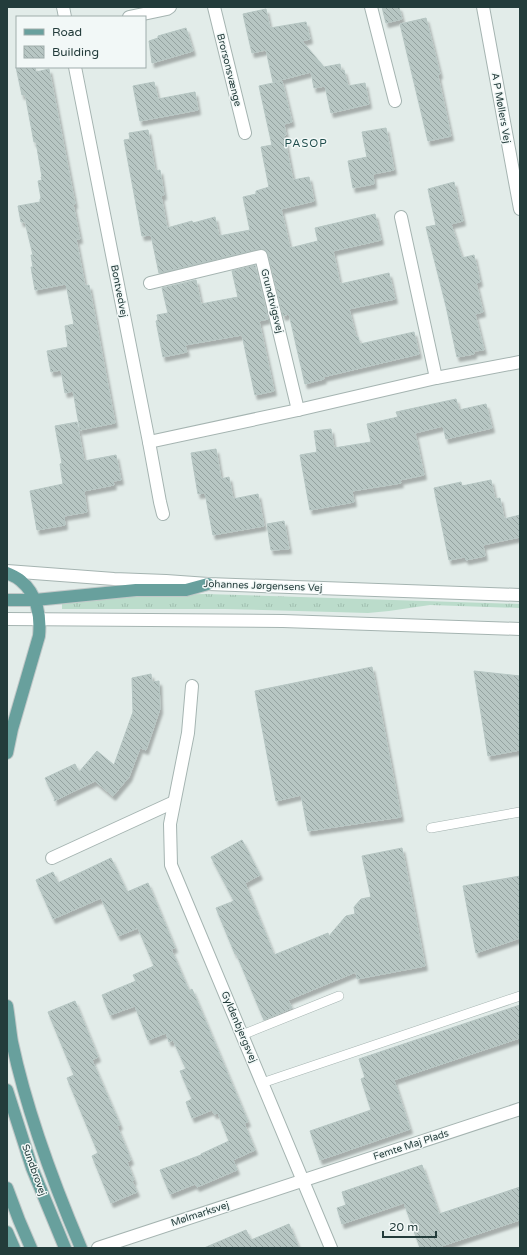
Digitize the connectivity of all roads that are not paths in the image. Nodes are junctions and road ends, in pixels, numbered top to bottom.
1 (170, 7) edge
2 (214, 7) edge
3 (371, 7) edge
4 (483, 7) edge
5 (134, 16) edge
6 (75, 68) edge
7 (395, 101) dead end
8 (245, 133) dead end
9 (520, 210) edge
10 (401, 217) dead end
11 (150, 283) dead end
12 (520, 362) edge
13 (436, 378) junction
14 (298, 410) junction
15 (149, 442) junction
16 (164, 514) dead end
17 (7, 572) edge
18 (208, 584) junction
19 (520, 595) edge
20 (7, 600) edge
21 (35, 600) junction
22 (7, 619) edge
23 (39, 619) junction
24 (520, 629) edge
25 (192, 686) dead end
26 (7, 753) edge
27 (174, 802) junction
28 (520, 812) edge
29 (431, 828) dead end
30 (52, 858) dead end
31 (339, 996) dead end
32 (520, 996) edge
33 (7, 1006) edge
34 (242, 1035) junction
35 (262, 1083) junction
36 (7, 1090) edge
37 (520, 1109) edge
38 (303, 1181) junction
39 (7, 1188) edge
40 (7, 1232) edge
41 (14, 1248) edge
42 (31, 1248) edge
43 (65, 1248) edge
44 (81, 1248) edge
45 (98, 1248) edge
46 (331, 1248) edge

1 - 5 street
2 - 8 street, Brorsonsvænge
3 - 7 street
4 - 9 street, A P Møllers Vej
6 - 15 street, Bontvedvej
10 - 13 street
11 - 14 street, Grundtvigsvej
12 - 13 street
13 - 14 street
14 - 15 street
15 - 16 street, Bontvedvej
17 - 18 street, Johannes Jørgensens Vej
17 - 21 main road
18 - 19 street, Johannes Jørgensens Vej
18 - 21 main road
20 - 21 main road
21 - 23 main road
22 - 23 street
23 - 24 street
23 - 26 main road
25 - 27 street, Gyldenbjergsvej
27 - 30 street
27 - 34 street, Gyldenbjergsvej
28 - 29 lane
31 - 34 lane
32 - 35 lane
33 - 44 main road
34 - 35 street, Gyldenbjergsvej
35 - 38 street, Gyldenbjergsvej
36 - 43 main road, Sundbrovej
37 - 38 street, Femte Maj Plads
38 - 45 street, Mølmarksvej
38 - 46 street, Gyldenbjergsvej
39 - 42 main road
40 - 41 main road

